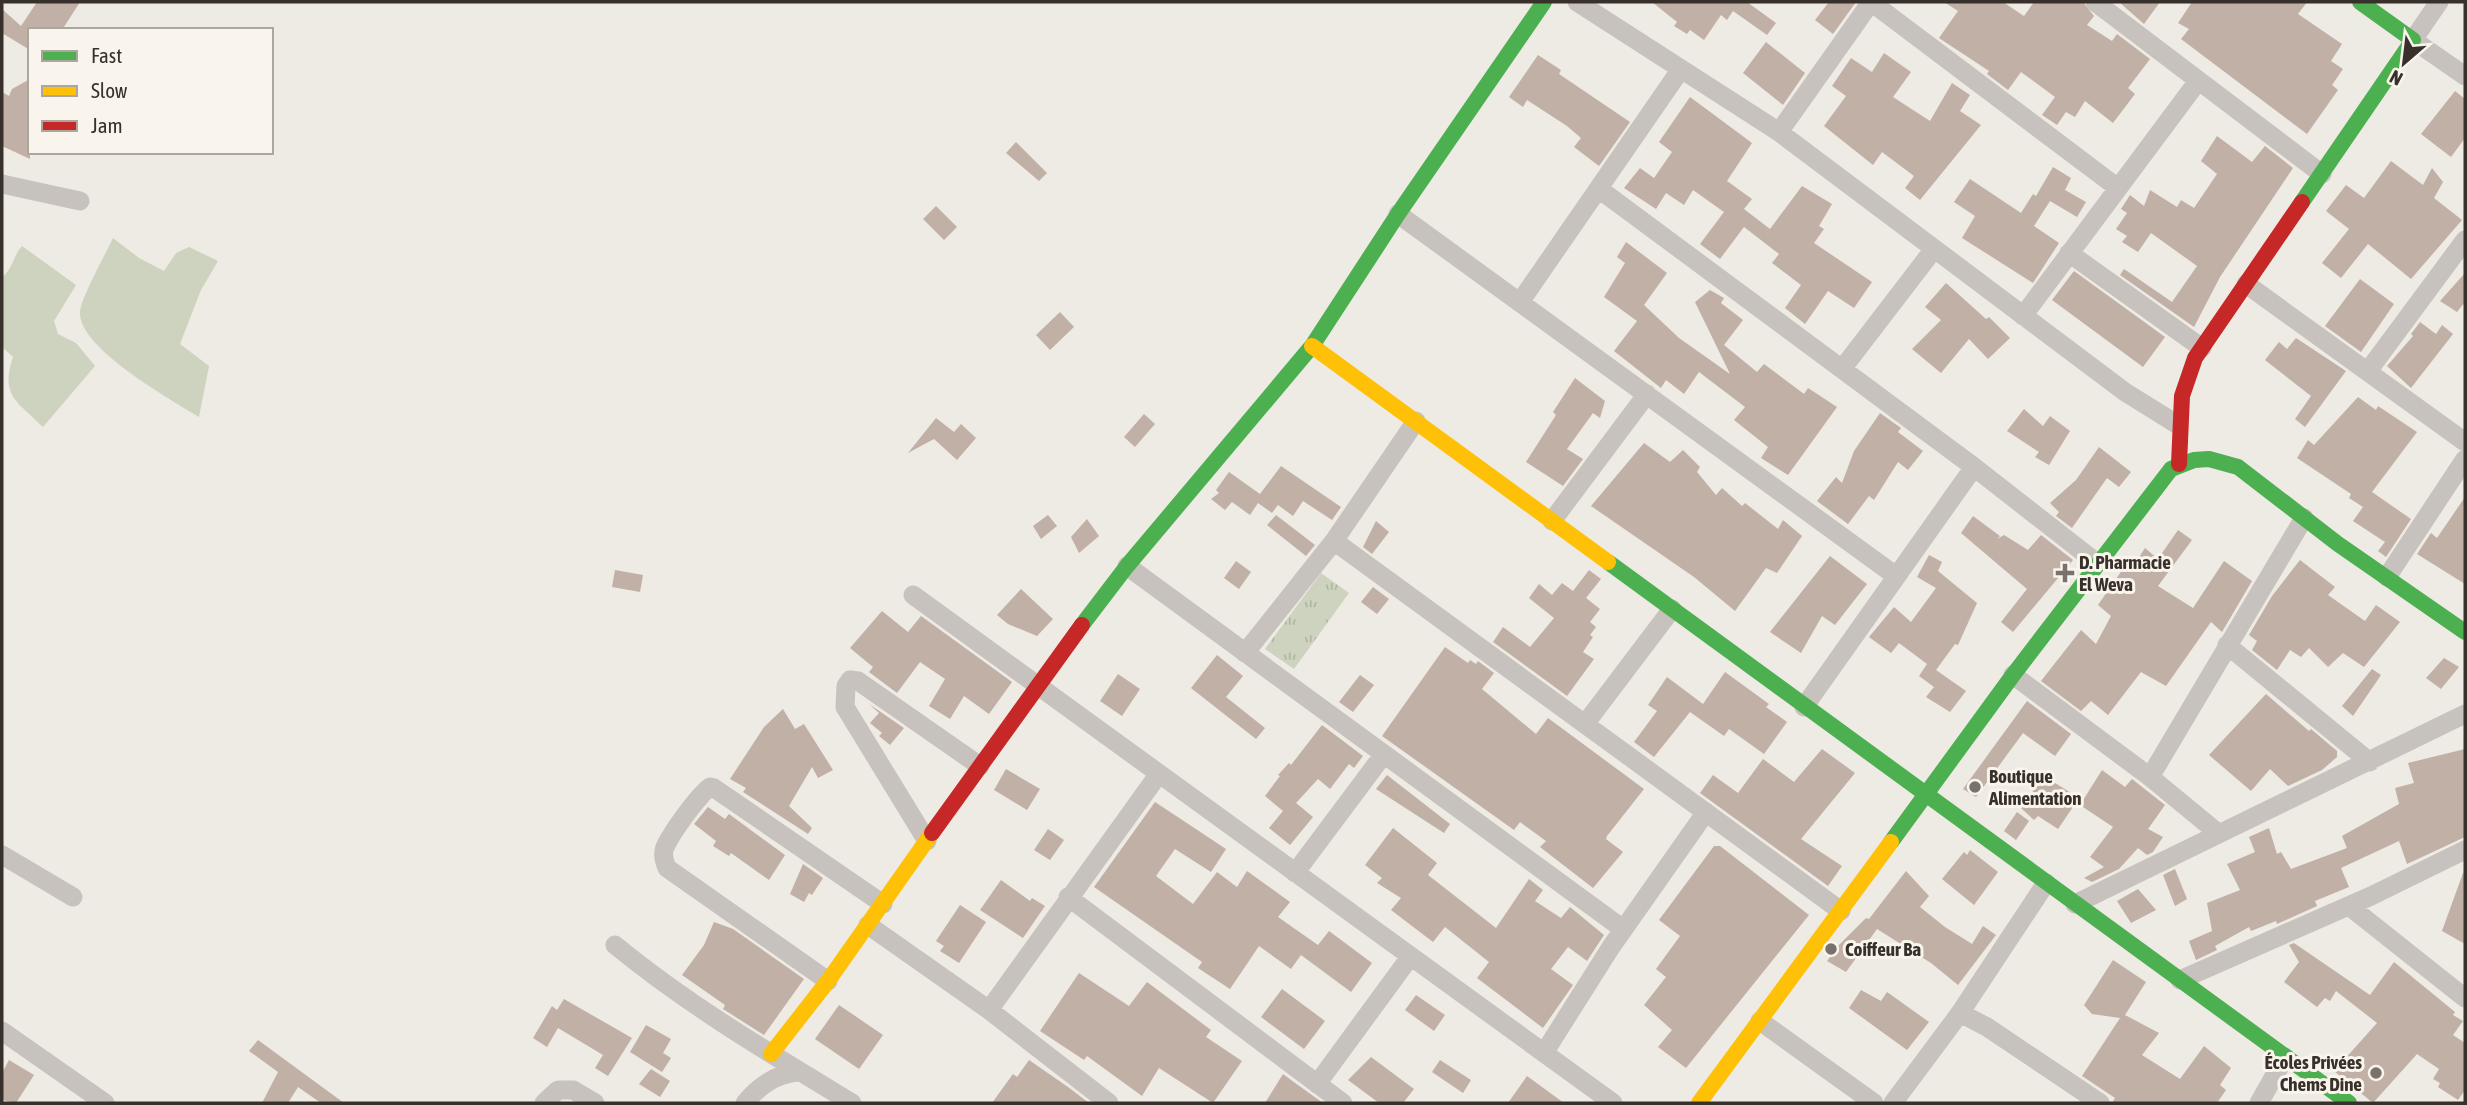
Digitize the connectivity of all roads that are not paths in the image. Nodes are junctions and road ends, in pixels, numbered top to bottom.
1 (1544, 2) edge
2 (1577, 2) edge
3 (1871, 2) edge
4 (2095, 2) edge
5 (2360, 2) edge
6 (2439, 2) edge
7 (2413, 40) junction
8 (1681, 69) junction
9 (2465, 76) edge
10 (2199, 81) junction
11 (1779, 132) junction
12 (2322, 174) junction
13 (2, 184) edge
14 (1599, 188) junction
15 (2118, 188) junction
16 (80, 201) dead end
17 (1398, 214) junction
18 (2465, 240) edge
19 (1934, 249) junction
20 (2069, 253) junction
21 (2246, 284) junction
22 (1520, 302) junction
23 (2023, 316) junction
24 (1312, 346) junction
25 (2202, 348) junction
26 (1842, 369) junction
27 (2368, 371) junction
28 (1647, 394) junction
29 (1416, 421) junction
30 (2178, 425) junction
31 (2465, 442) edge
32 (2465, 459) edge
33 (2179, 464) junction
34 (1974, 467) junction
35 (2304, 518) junction
36 (1552, 521) junction
37 (1334, 541) junction
38 (2097, 563) junction
39 (1126, 566) junction
40 (1896, 576) junction
41 (2387, 577) junction
42 (913, 595) dead end
43 (1672, 609) junction
44 (2465, 632) edge
45 (2227, 645) junction
46 (1245, 653) junction
47 (2013, 675) junction
48 (1036, 687) junction
49 (1804, 707) junction
50 (2465, 714) edge
51 (1585, 724) junction
52 (1384, 754) junction
53 (2370, 762) junction
54 (980, 766) junction
55 (1158, 775) junction
56 (2150, 776) junction
57 (1926, 796) junction
58 (1706, 812) junction
59 (2218, 833) junction
60 (927, 841) junction
61 (2465, 850) edge
62 (2, 855) edge
63 (1295, 873) junction
64 (2046, 883) junction
65 (73, 897) dead end
66 (1068, 897) junction
67 (883, 904) junction
68 (2075, 904) junction
69 (2349, 906) junction
70 (1841, 911) junction
71 (868, 925) junction
72 (1623, 929) junction
73 (615, 945) dead end
74 (1410, 957) junction
75 (2180, 980) junction
76 (828, 981) junction
77 (2465, 998) edge
78 (989, 1010) junction
79 (1960, 1013) junction
80 (1760, 1021) junction
81 (3, 1034) edge
82 (1544, 1053) junction
83 (771, 1054) junction
84 (2285, 1056) junction
85 (798, 1072) junction
86 (1317, 1084) junction
87 (105, 1103) edge
88 (544, 1103) edge
89 (595, 1103) edge
90 (745, 1103) edge
91 (852, 1103) edge
92 (1109, 1103) edge
93 (1343, 1103) edge
94 (1613, 1103) edge
95 (1699, 1103) edge
96 (1874, 1103) edge
97 (1893, 1103) edge
98 (2101, 1103) edge
99 (2259, 1103) edge
100 (2350, 1103) edge

1 - 17 street
2 - 8 street
3 - 11 street
3 - 15 street
4 - 10 street
5 - 7 street
6 - 7 street
7 - 9 street
7 - 12 street
8 - 11 street
8 - 14 street
10 - 12 street
10 - 15 street
11 - 19 street
12 - 21 street
13 - 16 street
14 - 22 street
14 - 26 street
15 - 20 street
17 - 22 street
17 - 24 street
18 - 27 street
19 - 23 street
19 - 26 street
20 - 23 street
20 - 25 street
21 - 25 street
21 - 27 street
22 - 28 street
23 - 30 street
24 - 29 street
24 - 39 street
25 - 30 street
26 - 34 street
27 - 31 street
28 - 36 street
28 - 40 street
29 - 36 street
29 - 37 street
30 - 33 street
32 - 41 street
33 - 35 street
33 - 38 street
34 - 38 street
34 - 40 street
35 - 41 street
35 - 45 street
36 - 43 street
37 - 46 street
37 - 51 street
38 - 47 street
39 - 46 street
39 - 48 street
40 - 49 street
41 - 44 street
42 - 48 street
43 - 49 street
43 - 51 street
45 - 53 street
45 - 56 street
46 - 52 street
47 - 56 street
47 - 57 street
48 - 54 street
48 - 55 street
49 - 57 street
50 - 53 street
51 - 58 street
52 - 63 street
52 - 72 street
53 - 59 street
54 - 60 street
54 - 60 street
55 - 63 street
55 - 66 street
56 - 59 street
57 - 64 street
57 - 70 street
58 - 70 street
58 - 72 street
59 - 68 street
60 - 67 street
61 - 69 street
62 - 65 street
63 - 74 street
64 - 68 street
64 - 79 street
66 - 78 street
66 - 86 street
67 - 71 street
67 - 76 street
68 - 75 street
69 - 75 street
69 - 77 street
70 - 80 street
71 - 76 street
71 - 78 street
72 - 82 street
73 - 83 street
74 - 82 street
74 - 86 street
75 - 84 street
76 - 83 street
78 - 92 street
79 - 97 street
79 - 98 street
80 - 95 street
80 - 96 street
81 - 87 street
82 - 94 street
83 - 85 street
84 - 99 street
84 - 100 street
85 - 90 street
85 - 91 street
86 - 93 street
88 - 89 street

